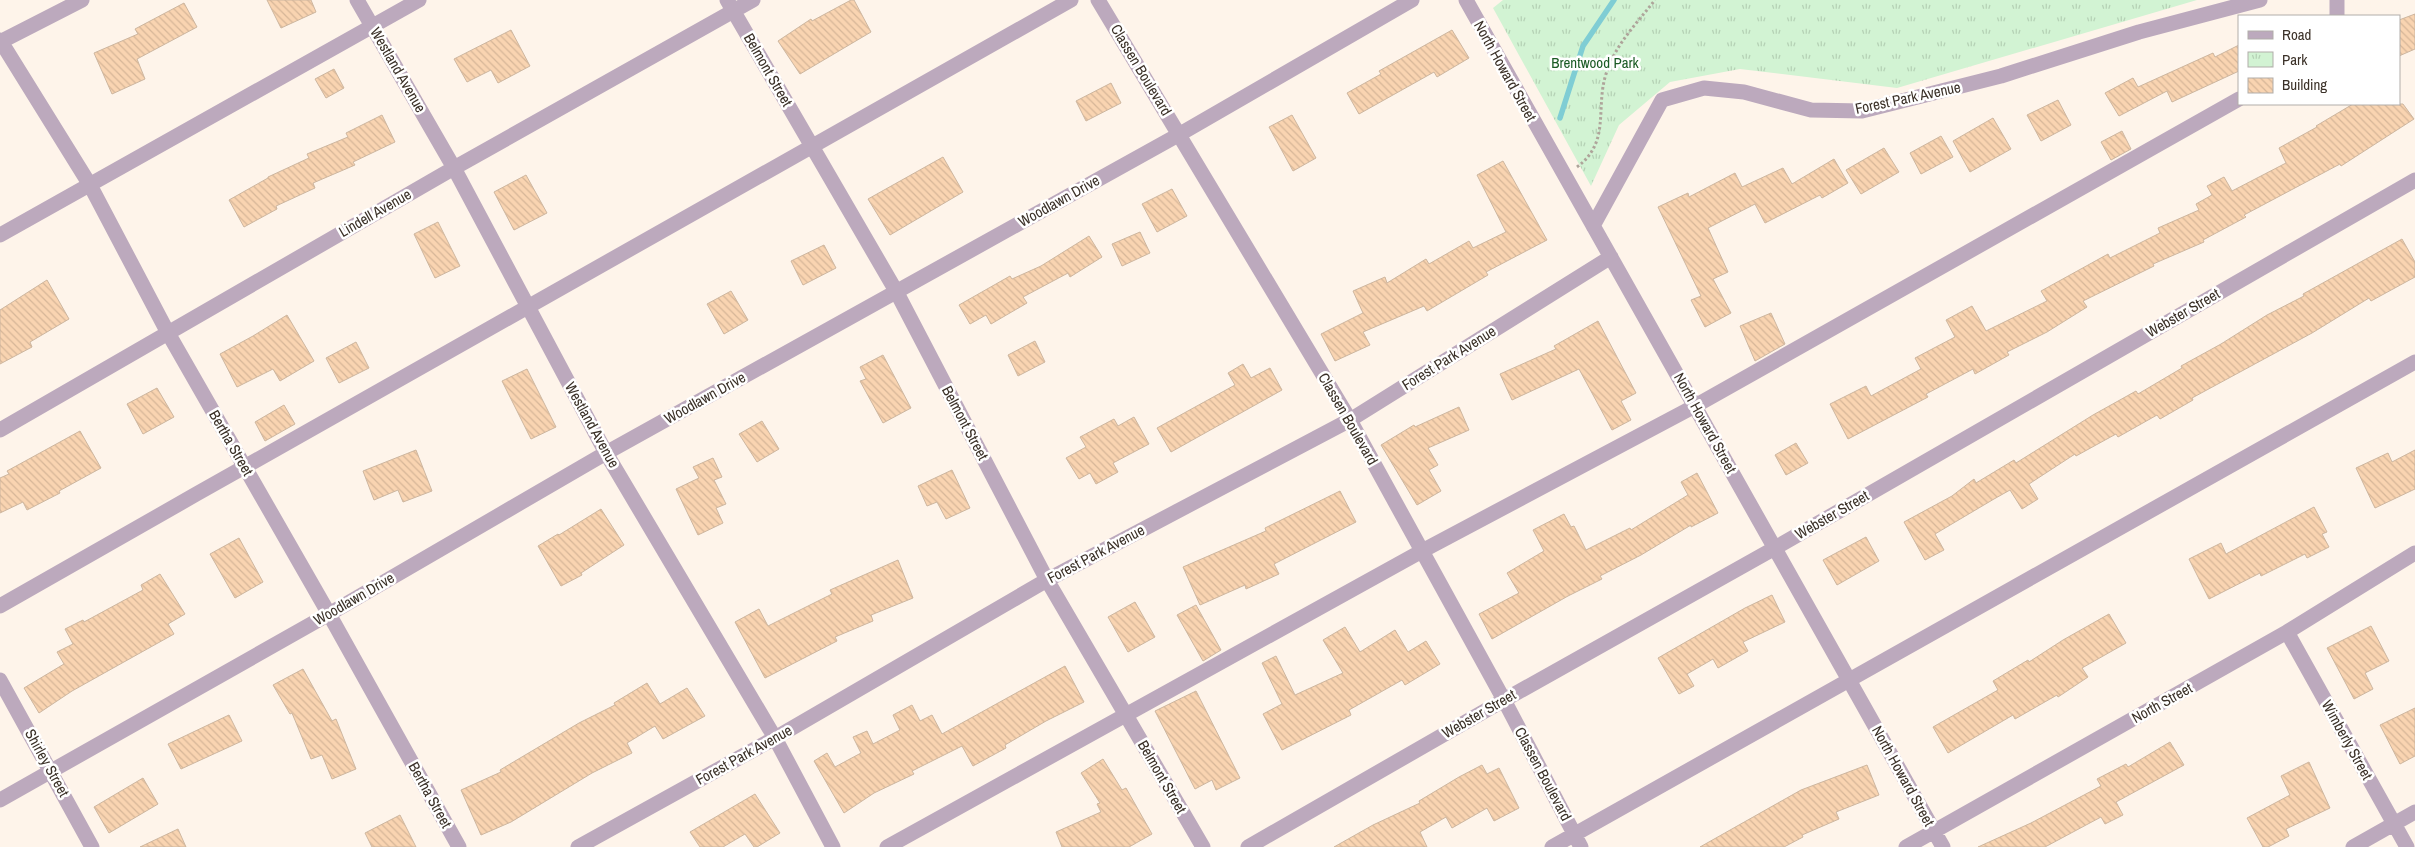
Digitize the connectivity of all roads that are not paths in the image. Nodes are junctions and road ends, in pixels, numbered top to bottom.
1 (82, 0) edge
2 (357, 0) edge
3 (419, 0) edge
4 (753, 0) edge
5 (1071, 0) edge
6 (1098, 0) edge
7 (1412, 0) edge
8 (1466, 0) edge
9 (2260, 0) edge
10 (2337, 0) edge
11 (731, 6) edge
12 (2337, 15) edge
13 (373, 27) junction
14 (0, 41) edge
15 (2238, 101) edge
16 (1180, 134) junction
17 (813, 147) junction
18 (454, 168) junction
19 (2415, 180) edge
20 (90, 185) junction
21 (1593, 226) junction
22 (0, 235) edge
23 (1611, 257) junction
24 (896, 291) junction
25 (528, 307) junction
26 (168, 333) junction
27 (2415, 362) edge
28 (1695, 406) junction
29 (1350, 420) junction
30 (0, 430) edge
31 (606, 453) junction
32 (244, 466) junction
33 (1775, 548) junction
34 (1422, 551) junction
35 (2415, 553) edge
36 (1047, 580) junction
37 (0, 606) edge
38 (329, 614) junction
39 (2287, 632) junction
40 (0, 680) edge
41 (1849, 680) junction
42 (1504, 700) junction
43 (1126, 716) junction
44 (775, 738) junction
45 (52, 770) junction
46 (0, 800) edge
47 (2415, 812) edge
48 (2394, 823) junction
49 (1935, 832) junction
50 (1578, 841) edge
51 (92, 847) edge
52 (459, 847) edge
53 (578, 847) edge
54 (833, 847) edge
55 (886, 847) edge
56 (1203, 847) edge
57 (1248, 847) edge
58 (1552, 847) edge
59 (1906, 847) edge
60 (1943, 847) edge
61 (2353, 847) edge
62 (2407, 847) edge

1 - 14 street
2 - 13 street, Westland Avenue
3 - 13 street
4 - 11 street, Lindell Avenue
5 - 17 street
6 - 16 street, Classen Boulevard
7 - 16 street, Woodlawn Drive
8 - 21 street, North Howard Street
9 - 21 street, Forest Park Avenue
10 - 12 street
11 - 17 street, Belmont Street
11 - 18 street, Lindell Avenue
13 - 18 street, Westland Avenue
13 - 20 street
14 - 20 street, Bertha Street
15 - 28 street
16 - 24 street, Woodlawn Drive
16 - 29 street, Classen Boulevard
17 - 24 street, Belmont Street
17 - 25 street
18 - 25 street, Westland Avenue
18 - 26 street, Lindell Avenue
19 - 33 street, Webster Street
20 - 22 street
20 - 26 street, Bertha Street
21 - 23 street, North Howard Street
23 - 28 street, North Howard Street
23 - 29 street, Forest Park Avenue
24 - 31 street, Woodlawn Drive
24 - 36 street, Belmont Street
25 - 31 street, Westland Avenue
25 - 32 street
26 - 30 street, Lindell Avenue
26 - 32 street, Bertha Street
27 - 41 street
28 - 33 street, North Howard Street
28 - 34 street
29 - 34 street, Classen Boulevard
29 - 36 street, Forest Park Avenue
31 - 38 street, Woodlawn Drive
31 - 44 street, Westland Avenue
32 - 37 street
32 - 38 street, Bertha Street
33 - 41 street, North Howard Street
33 - 42 street, Webster Street
34 - 42 street, Classen Boulevard
34 - 43 street
35 - 39 street, North Street
36 - 43 street, Belmont Street
36 - 44 street, Forest Park Avenue
38 - 45 street, Woodlawn Drive
38 - 52 street, Bertha Street
39 - 48 street, Wimberly Street
39 - 49 street, North Street
40 - 45 street, Shirley Street
41 - 49 street, North Howard Street
41 - 50 street
42 - 50 street, Classen Boulevard
42 - 57 street, Webster Street
43 - 55 street
43 - 56 street, Belmont Street
44 - 53 street, Forest Park Avenue
44 - 54 street, Westland Avenue
45 - 46 street, Woodlawn Drive
45 - 51 street, Shirley Street
47 - 48 street
48 - 61 street
48 - 62 street, Wimberly Street
49 - 59 street, North Street
49 - 60 street, North Howard Street
50 - 58 street

